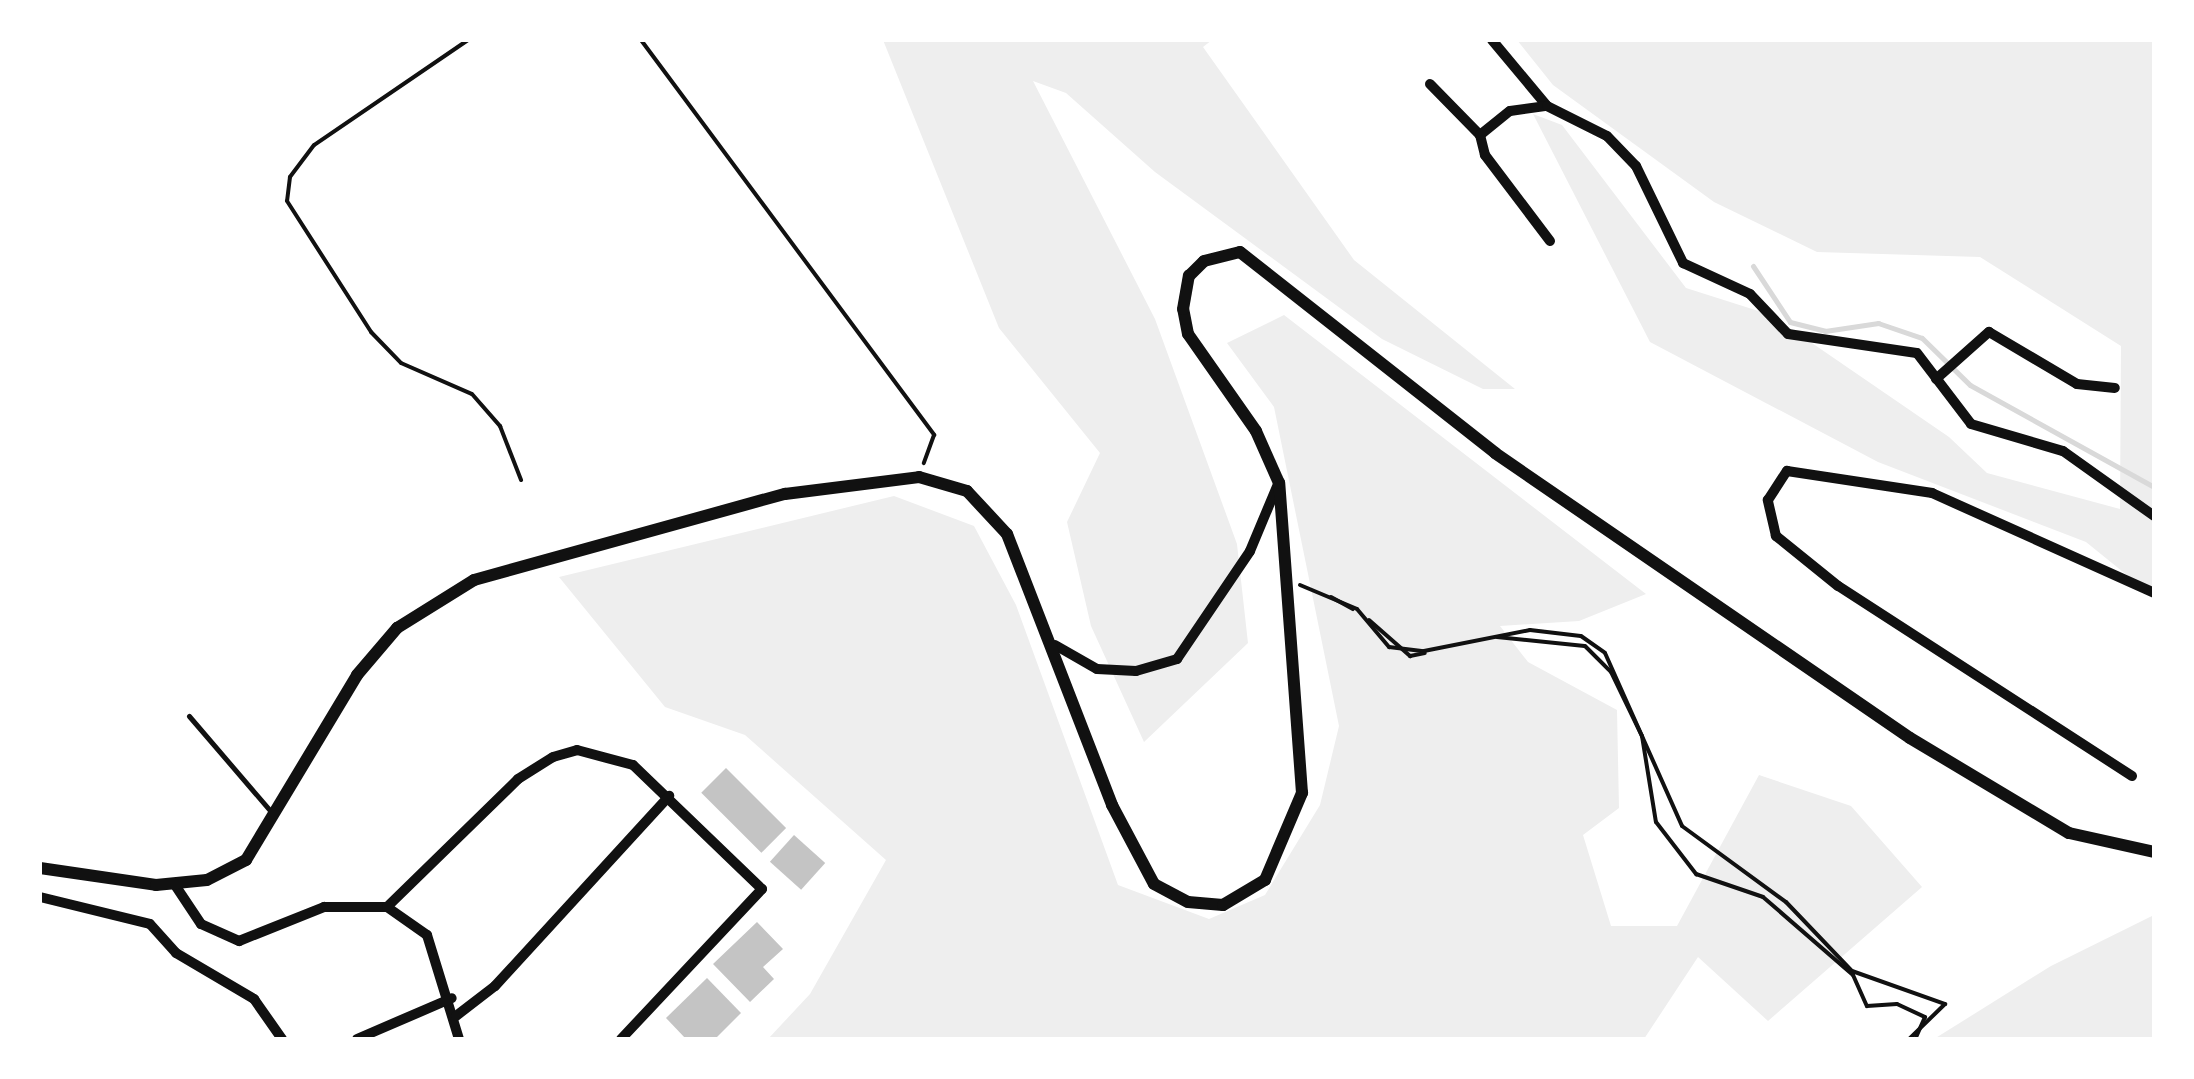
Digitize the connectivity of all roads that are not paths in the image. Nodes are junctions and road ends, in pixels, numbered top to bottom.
1 (1492, 40) edge
2 (1430, 84) dead end
3 (1546, 106) junction
4 (1480, 135) junction
5 (1550, 241) dead end
6 (1936, 378) junction
7 (2115, 388) dead end
8 (1279, 484) junction
9 (2154, 516) edge
10 (2154, 593) edge
11 (1054, 646) junction
12 (189, 716) dead end
13 (2132, 776) dead end
14 (668, 796) junction
15 (277, 819) junction
16 (2154, 852) edge
17 (40, 868) edge
18 (174, 884) junction
19 (40, 897) edge
20 (387, 907) junction
21 (452, 998) junction
22 (456, 1016) junction
23 (282, 1039) edge
24 (357, 1039) edge
25 (459, 1039) edge
26 (621, 1039) edge

1 - 3 street
2 - 4 street
3 - 4 street
3 - 6 street
4 - 5 street
6 - 7 street
6 - 9 street
8 - 11 street
8 - 11 street
8 - 16 street
10 - 13 street
11 - 15 street
12 - 15 lane
14 - 20 street
14 - 22 street
14 - 26 street
15 - 18 street
17 - 18 street
18 - 20 street
19 - 23 street
20 - 21 street
21 - 22 street
21 - 24 street
22 - 25 street

